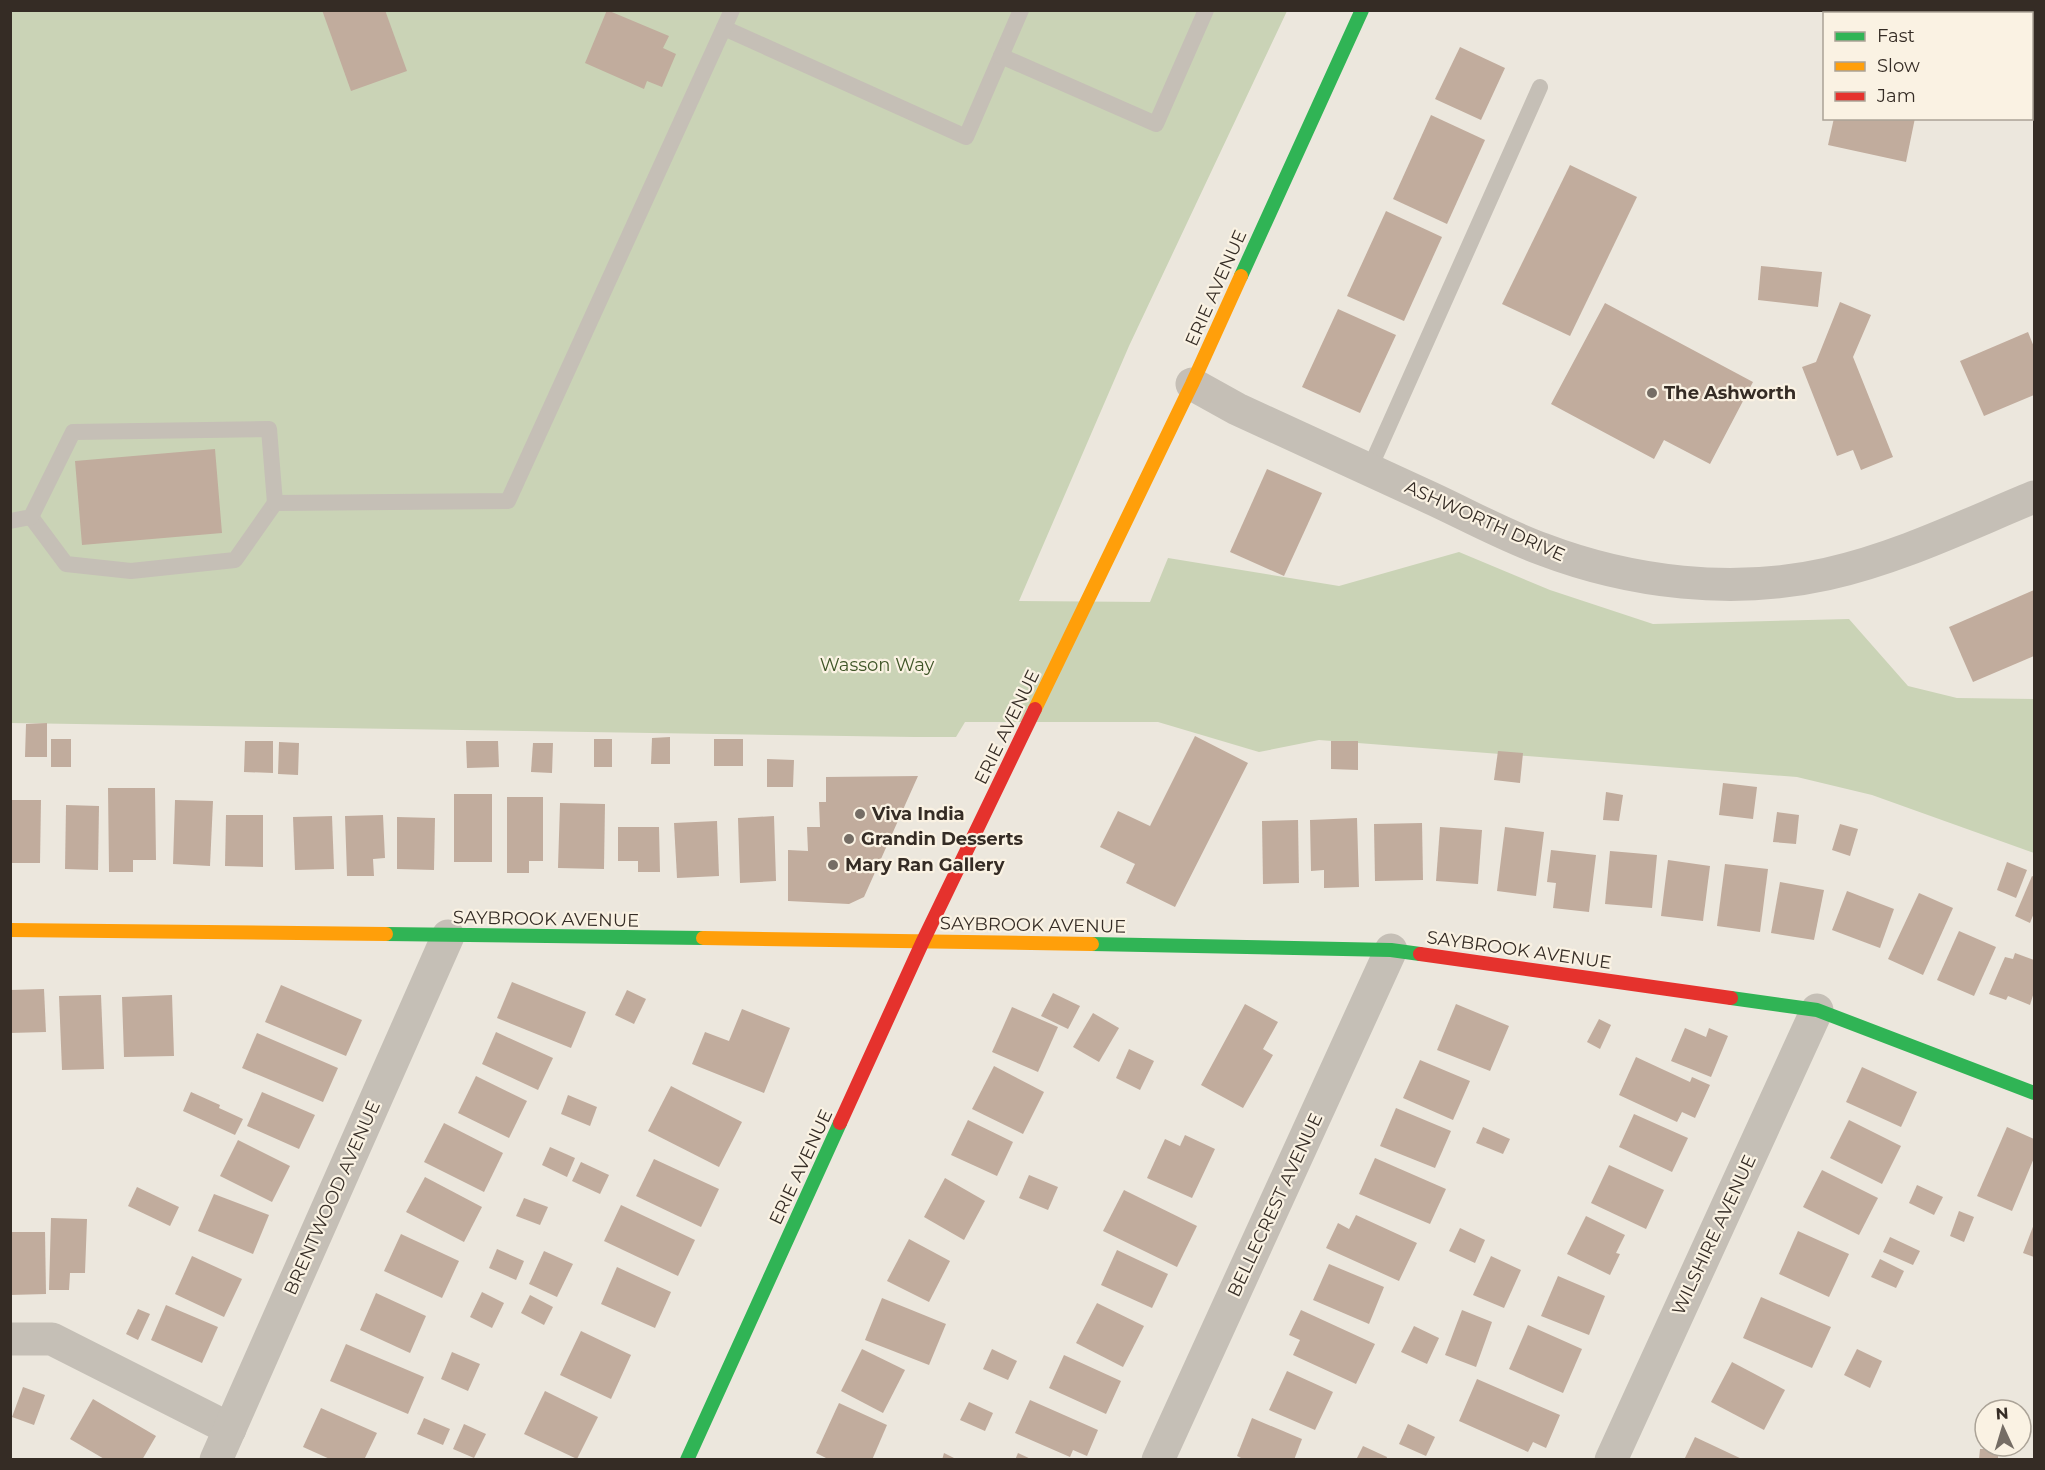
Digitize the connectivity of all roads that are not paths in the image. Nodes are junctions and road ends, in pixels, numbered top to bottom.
1 (732, 10) edge
2 (1021, 10) edge
3 (1206, 10) edge
4 (1362, 10) edge
5 (724, 28) junction
6 (1001, 56) junction
7 (1540, 87) dead end
8 (1192, 384) junction
9 (1369, 470) junction
10 (2034, 497) edge
11 (274, 502) junction
12 (31, 517) junction
13 (10, 521) edge
14 (10, 930) edge
15 (448, 936) junction
16 (923, 941) junction
17 (1391, 950) junction
18 (1817, 1010) junction
19 (2034, 1093) edge
20 (10, 1339) edge
21 (230, 1429) junction
22 (216, 1460) edge
23 (687, 1460) edge
24 (1158, 1460) edge
25 (1611, 1460) edge

1 - 5 lane
2 - 6 lane
3 - 6 lane
4 - 8 street, ERIE AVENUE
5 - 6 lane
5 - 11 lane
7 - 9 lane
8 - 9 street, ASHWORTH DRIVE
8 - 16 street, ERIE AVENUE
9 - 10 street, ASHWORTH DRIVE
11 - 12 lane
11 - 12 lane
12 - 13 lane
14 - 15 street, SAYBROOK AVENUE
15 - 16 street, SAYBROOK AVENUE
15 - 21 street, BRENTWOOD AVENUE
16 - 17 street, SAYBROOK AVENUE
16 - 23 street, ERIE AVENUE
17 - 18 street, SAYBROOK AVENUE
17 - 24 street, BELLECREST AVENUE
18 - 19 street, SAYBROOK AVENUE
18 - 25 street, WILSHIRE AVENUE
20 - 21 street
21 - 22 street, BRENTWOOD AVENUE

